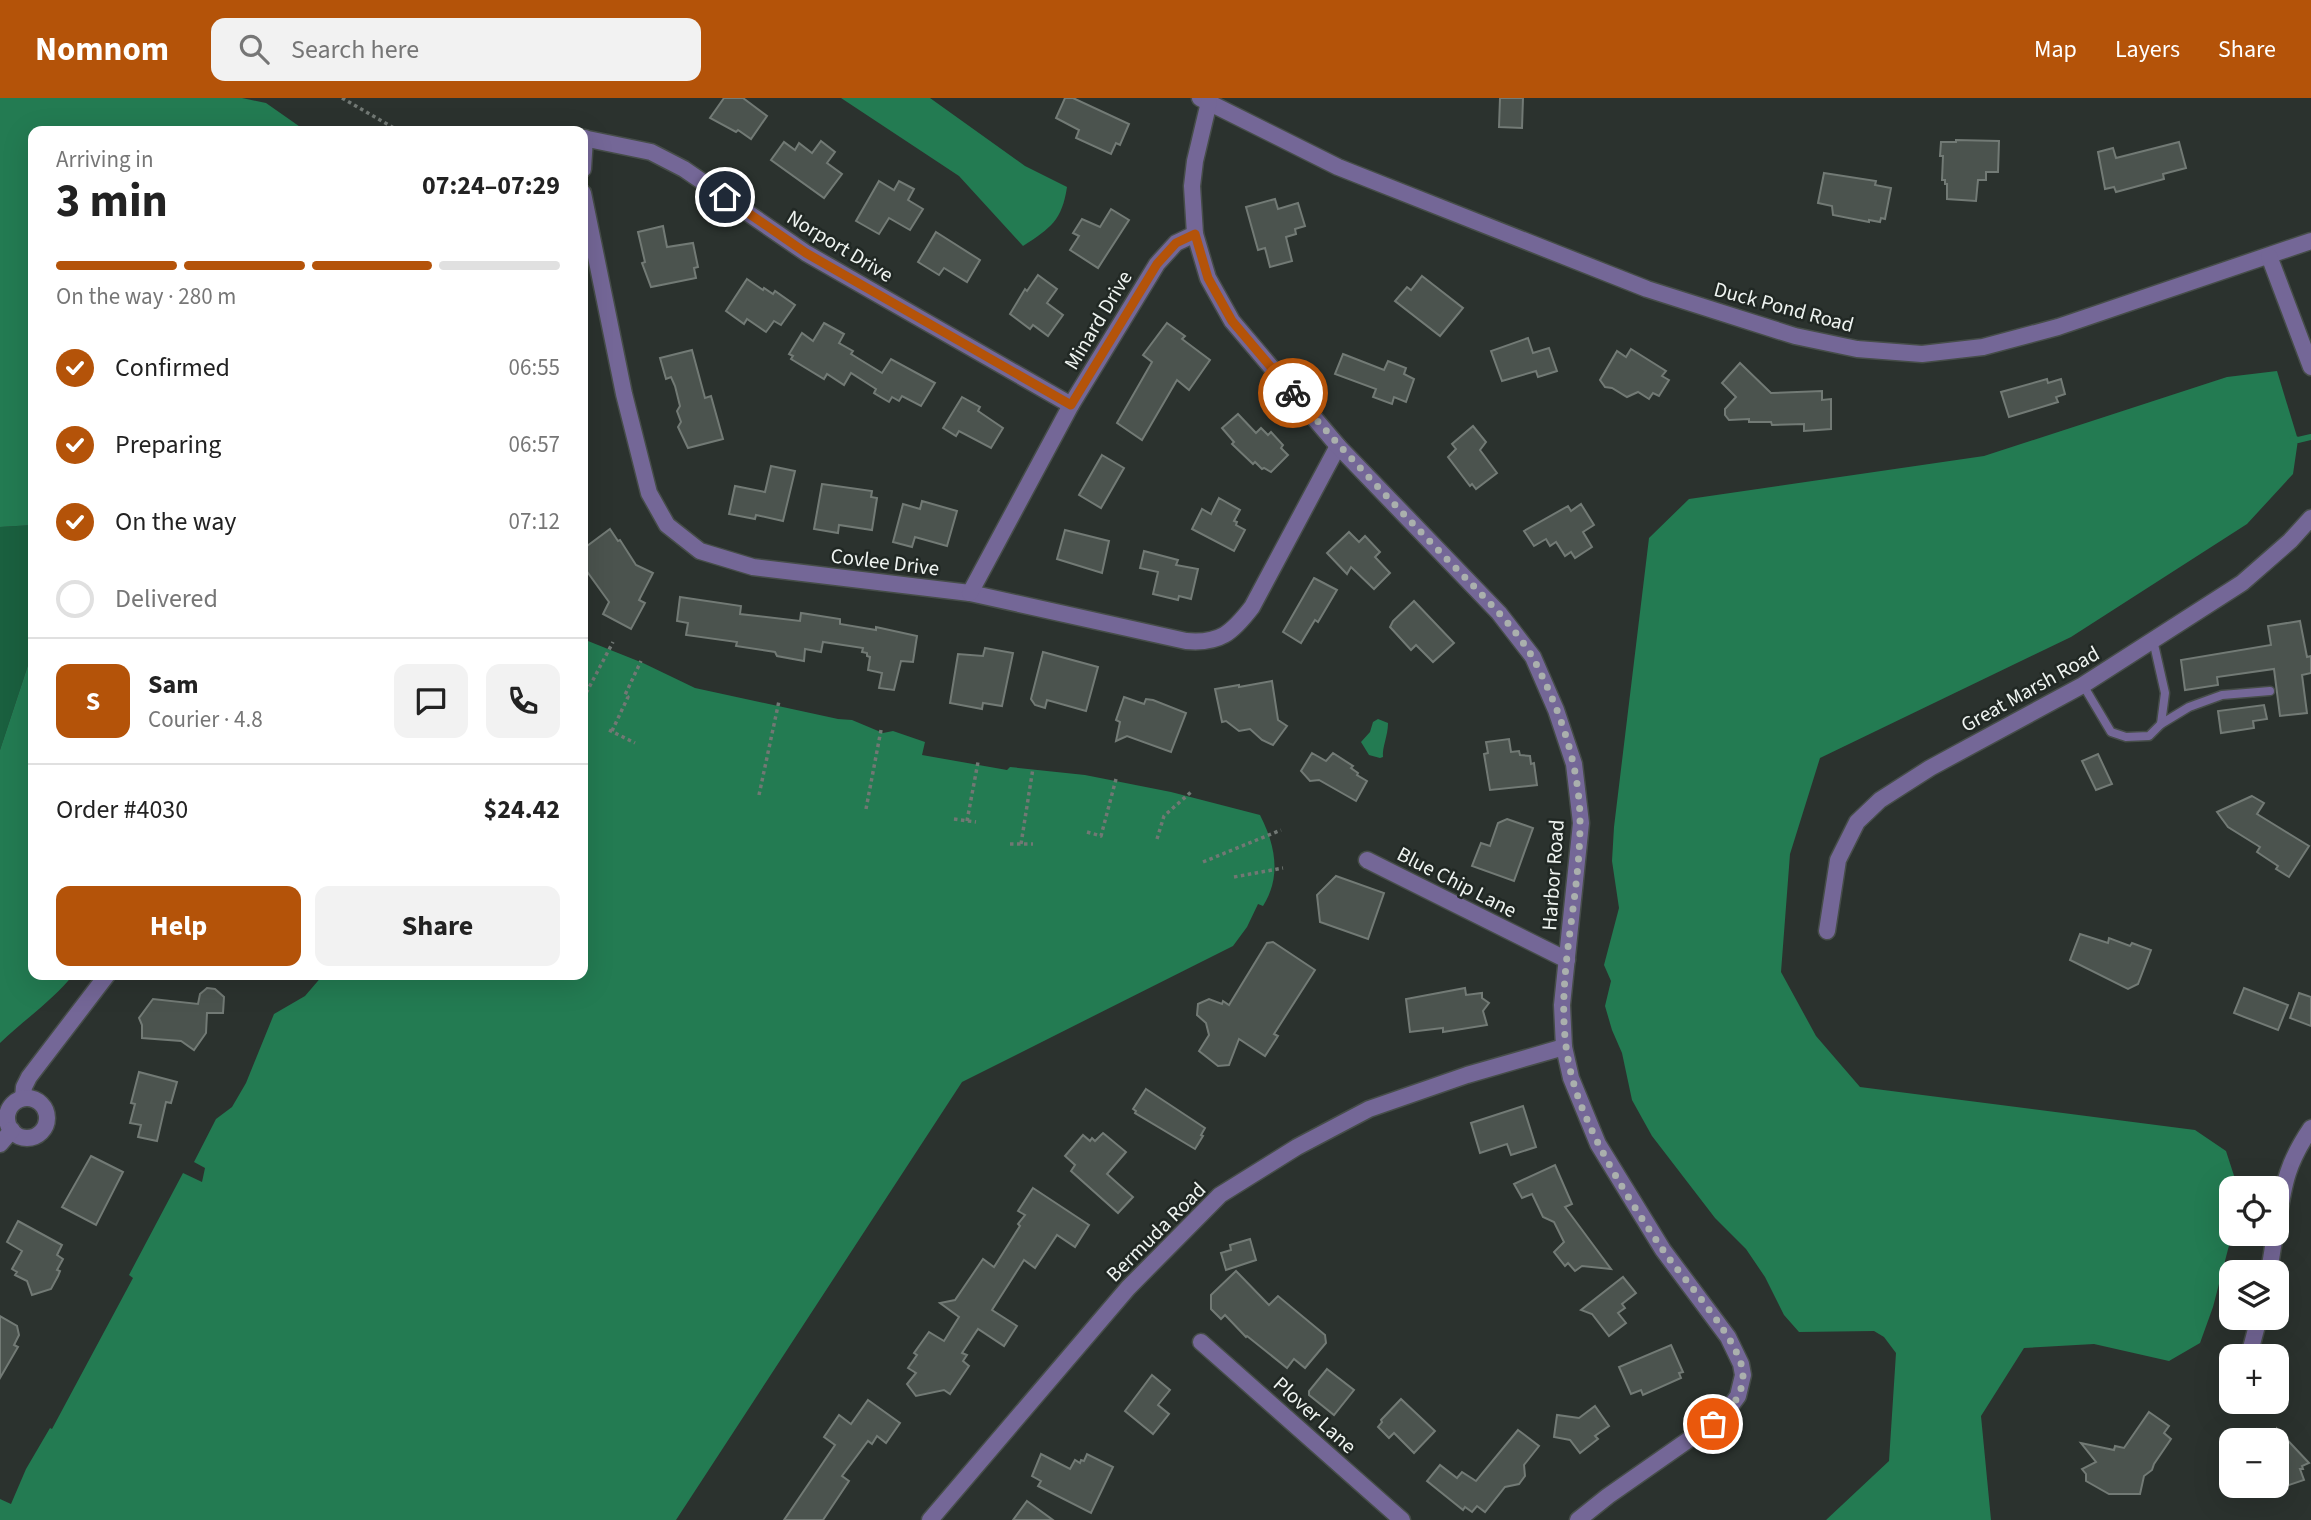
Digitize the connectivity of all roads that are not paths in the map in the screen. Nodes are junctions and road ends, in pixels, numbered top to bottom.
1 (1205, 100) edge
2 (588, 139) edge
3 (588, 217) edge
4 (1195, 234) junction
5 (2311, 241) edge
6 (2269, 256) junction
7 (2311, 367) edge
8 (1071, 405) junction
9 (1339, 446) junction
10 (2311, 519) edge
11 (970, 593) junction
12 (2153, 640) junction
13 (2083, 685) junction
14 (2270, 691) dead end
15 (2161, 724) junction
16 (1367, 860) dead end
17 (1827, 931) dead end
18 (1567, 960) junction
19 (103, 980) edge
20 (1564, 1047) junction
21 (23, 1098) junction
22 (12, 1130) junction
23 (2310, 1130) edge
24 (0, 1144) edge
25 (2286, 1176) edge
26 (1201, 1342) dead end
27 (930, 1520) edge
28 (1402, 1520) edge
29 (1578, 1520) edge

1 - 4 street
1 - 6 street, Duck Pond Road
2 - 8 street, Norport Drive
3 - 11 street, Covlee Drive
4 - 8 street, Minard Drive
4 - 9 street, Harbor Road
5 - 6 street, Duck Pond Road
6 - 7 street
8 - 11 street, Minard Drive
9 - 11 street, Covlee Drive
9 - 18 street, Harbor Road
10 - 12 street, Great Marsh Road
12 - 13 street, Great Marsh Road
12 - 15 lane
13 - 15 lane
13 - 17 street, Great Marsh Road
14 - 15 lane
16 - 18 street, Blue Chip Lane
18 - 20 street, Harbor Road
19 - 21 street
20 - 27 street, Bermuda Road
20 - 29 street, Harbor Road
21 - 22 street
21 - 22 street
22 - 24 street
23 - 25 street
26 - 28 street, Plover Lane

